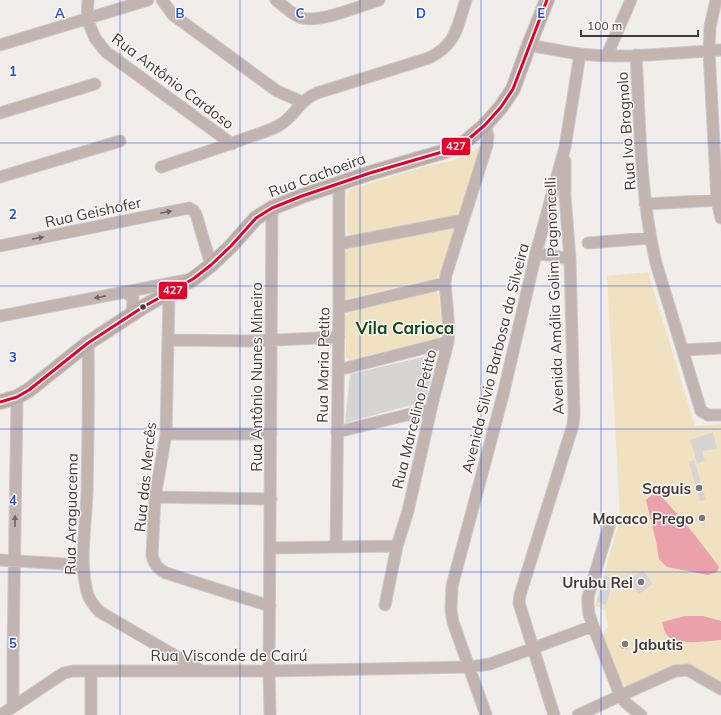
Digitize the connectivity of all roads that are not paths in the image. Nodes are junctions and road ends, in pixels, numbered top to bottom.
1 (88, 0) edge
2 (148, 0) edge
3 (162, 0) edge
4 (276, 0) edge
5 (379, 0) edge
6 (466, 0) edge
7 (547, 0) edge
8 (631, 0) edge
9 (716, 0) edge
10 (87, 19) junction
11 (529, 44) junction
12 (0, 45) edge
13 (721, 50) edge
14 (710, 51) junction
15 (580, 54) junction
16 (607, 55) junction
17 (636, 55) junction
18 (95, 84) dead end
19 (302, 102) junction
20 (0, 113) edge
21 (485, 124) junction
22 (717, 127) edge
23 (120, 141) dead end
24 (232, 144) junction
25 (565, 147) junction
26 (161, 167) dead end
27 (0, 177) edge
28 (339, 183) junction
29 (719, 200) edge
30 (645, 204) junction
31 (272, 208) junction
32 (721, 218) edge
33 (463, 220) junction
34 (650, 238) junction
35 (588, 243) dead end
36 (339, 244) junction
37 (0, 246) edge
38 (536, 253) junction
39 (570, 259) junction
40 (210, 265) junction
41 (193, 279) junction
42 (445, 283) junction
43 (126, 292) junction
44 (169, 293) junction
45 (339, 308) junction
46 (132, 314) junction
47 (0, 316) edge
48 (339, 337) junction
49 (271, 339) junction
50 (168, 340) junction
51 (448, 342) junction
52 (88, 344) junction
53 (721, 348) edge
54 (682, 350) junction
55 (338, 370) junction
56 (17, 397) junction
57 (0, 402) edge
58 (431, 409) junction
59 (721, 415) edge
60 (337, 432) junction
61 (166, 434) junction
62 (271, 434) junction
63 (155, 497) junction
64 (271, 499) junction
65 (610, 523) dead end
66 (397, 546) junction
67 (336, 547) junction
68 (270, 548) junction
69 (0, 560) edge
70 (14, 560) junction
71 (83, 565) junction
72 (385, 605) dead end
73 (270, 606) junction
74 (593, 626) junction
75 (533, 649) junction
76 (469, 667) junction
77 (201, 670) junction
78 (91, 671) junction
79 (269, 671) junction
80 (721, 689) edge
81 (620, 695) junction
82 (13, 706) junction
83 (1, 715) edge
84 (91, 715) edge
85 (270, 715) edge
86 (486, 715) edge
87 (554, 715) edge
88 (578, 715) edge
89 (641, 715) edge

1 - 10 street
2 - 10 street
3 - 19 street
4 - 5 street
6 - 19 street
7 - 11 main road, Rua Cachoeira
8 - 16 street
9 - 14 street
10 - 12 street
10 - 24 street, Rua Antônio Cardoso
11 - 15 street
11 - 21 main road, Rua Cachoeira
13 - 14 street
14 - 17 street
14 - 22 street
15 - 16 street
15 - 25 street, Avenida Silvio Barbosa da Silveira
16 - 17 street
17 - 30 street, Rua Ivo Brognolo
18 - 20 street
19 - 24 street
21 - 28 main road, Rua Cachoeira
21 - 33 street, Rua Marcelino Petito
22 - 29 street
23 - 27 street
24 - 26 street
25 - 38 street, Avenida Silvio Barbosa da Silveira
25 - 39 street, Avenida Amália Golim Pagnoncelli
28 - 31 main road, Rua Cachoeira
28 - 36 street, Rua Maria Petito
29 - 30 street
29 - 32 street
30 - 34 street, Rua Ivo Brognolo
31 - 40 main road, Rua Cachoeira
31 - 49 street, Rua Antônio Nunes Mineiro
33 - 36 street
33 - 42 street, Rua Marcelino Petito
34 - 35 street
34 - 54 street, Rua Ivo Brognolo
36 - 45 street, Rua Maria Petito
37 -> 40 street, Rua Geishofer
38 - 39 street
38 - 76 street, Avenida Silvio Barbosa da Silveira
39 - 75 street, Avenida Amália Golim Pagnoncelli
40 - 41 main road, Rua Cachoeira
41 - 43 street
41 - 44 main road, Rua Cachoeira
42 - 45 street
42 - 51 street, Rua Marcelino Petito
43 - 46 street
43 -> 47 street
44 - 46 main road, Rua Cachoeira
44 - 50 street, Rua das Mercês
45 - 48 street, Rua Maria Petito
46 - 52 main road, Rua Cachoeira
48 - 49 street
48 - 55 street, Rua Maria Petito
49 - 50 street
49 - 62 street, Rua Antônio Nunes Mineiro
50 - 61 street, Rua das Mercês
51 - 55 street
51 - 58 street, Rua Marcelino Petito
52 - 56 main road, Rua Cachoeira
52 - 71 street, Rua Araguacema
53 - 54 street
54 - 59 street, Rua Ivo Brognolo
55 - 60 street, Rua Maria Petito
56 - 57 main road, Rua Cachoeira
70 -> 56 street
58 - 60 street
58 - 66 street, Rua Marcelino Petito
60 - 67 street, Rua Maria Petito
61 - 62 street
61 - 63 street, Rua das Mercês
62 - 64 street, Rua Antônio Nunes Mineiro
63 - 64 street
63 - 73 street, Rua das Mercês
64 - 68 street, Rua Antônio Nunes Mineiro
65 - 74 street
66 - 67 street
66 - 72 street, Rua Marcelino Petito
67 - 68 street
68 - 73 street, Rua Antônio Nunes Mineiro
69 - 70 street
70 - 71 street
70 - 82 street
71 - 77 street, Rua Araguacema
73 - 79 street, Rua Antônio Nunes Mineiro
74 - 75 street, Rua Visconde de Cairú
74 - 81 street
75 - 76 street, Rua Visconde de Cairú
75 - 87 street, Avenida Amália Golim Pagnoncelli
76 - 79 street, Rua Visconde de Cairú
76 - 86 street, Avenida Silvio Barbosa da Silveira
77 - 78 street, Rua Visconde de Cairú
77 - 79 street, Rua Visconde de Cairú
78 - 82 street, Rua Visconde de Cairú
78 - 84 street
79 - 85 street, Rua Antônio Nunes Mineiro
80 - 81 street
81 - 88 street
81 - 89 street
82 - 83 street, Rua Visconde de Cairú

